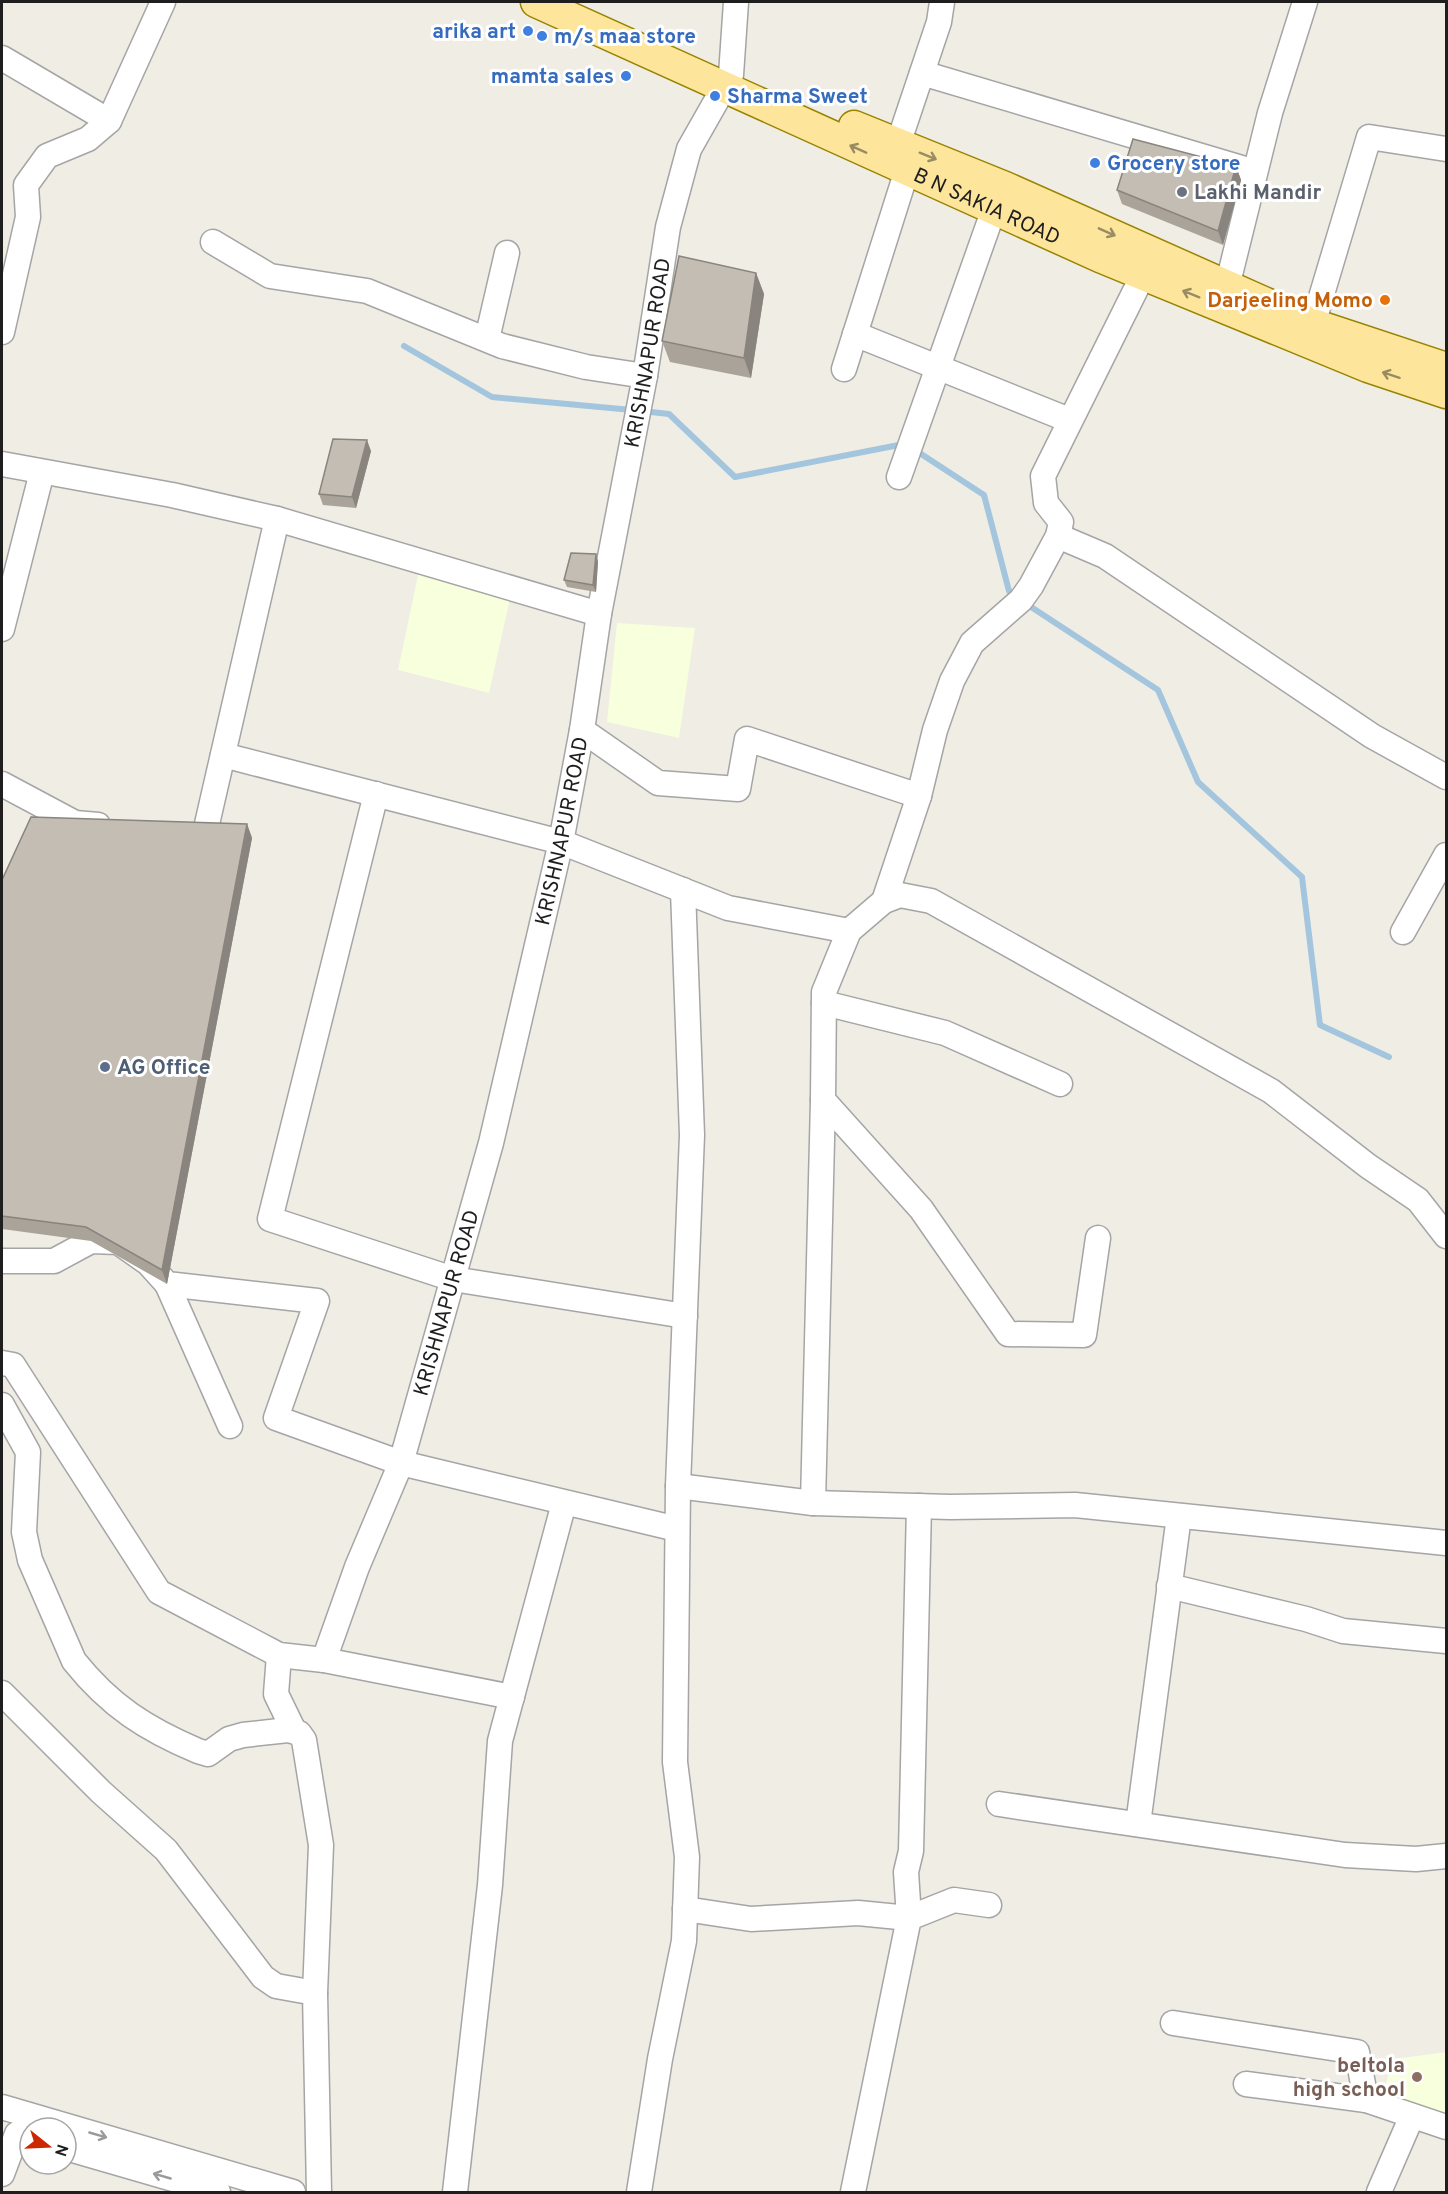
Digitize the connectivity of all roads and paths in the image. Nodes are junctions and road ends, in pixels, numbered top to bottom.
1 (163, 2) edge
2 (536, 2) edge
3 (565, 2) edge
4 (736, 2) edge
5 (942, 2) edge
6 (1305, 2) edge
7 (2, 58) edge
8 (921, 73) junction
9 (728, 82) junction
10 (110, 121) junction
11 (1446, 149) edge
12 (899, 159) junction
13 (1255, 172) junction
14 (994, 209) junction
15 (213, 242) dead end
16 (507, 253) dead end
17 (1143, 275) junction
18 (1224, 297) junction
19 (1313, 324) junction
20 (2, 332) edge
21 (855, 334) junction
22 (487, 339) junction
23 (939, 368) junction
24 (1446, 368) edge
25 (844, 369) dead end
26 (645, 376) junction
27 (1446, 393) edge
28 (1069, 420) junction
29 (2, 464) edge
30 (42, 472) junction
31 (900, 477) dead end
32 (277, 519) junction
33 (1058, 536) junction
34 (599, 614) junction
35 (2, 629) edge
36 (582, 730) junction
37 (224, 755) junction
38 (1446, 777) edge
39 (2, 787) edge
40 (376, 794) junction
41 (919, 796) junction
42 (122, 828) edge
43 (561, 842) junction
44 (1446, 855) edge
45 (206, 880) edge
46 (683, 890) junction
47 (884, 901) junction
48 (849, 931) junction
49 (1403, 932) dead end
50 (824, 1003) junction
51 (1060, 1084) dead end
52 (823, 1100) junction
53 (1446, 1236) edge
54 (1098, 1238) dead end
55 (2, 1261) edge
56 (453, 1279) junction
57 (167, 1284) junction
58 (684, 1316) junction
59 (2, 1363) edge
60 (2, 1405) edge
61 (230, 1426) dead end
62 (401, 1463) junction
63 (678, 1486) junction
64 (564, 1503) junction
65 (813, 1503) junction
66 (919, 1506) junction
67 (1179, 1516) junction
68 (677, 1529) junction
69 (1446, 1543) edge
70 (1169, 1586) junction
71 (1446, 1641) edge
72 (279, 1655) junction
73 (324, 1660) junction
74 (2, 1693) edge
75 (512, 1697) junction
76 (294, 1731) junction
77 (999, 1804) dead end
78 (1138, 1824) junction
79 (1446, 1856) edge
80 (989, 1905) dead end
81 (685, 1909) junction
82 (909, 1918) junction
83 (315, 1993) junction
84 (1173, 2023) dead end
85 (1246, 2084) dead end
86 (1366, 2100) junction
87 (2, 2107) edge
88 (1413, 2116) junction
89 (1446, 2127) edge
90 (16, 2134) edge
91 (78, 2152) edge
92 (2, 2174) edge
93 (218, 2193) edge
94 (293, 2193) edge
95 (319, 2193) edge
96 (455, 2193) edge
97 (639, 2193) edge
98 (853, 2193) edge
99 (1379, 2193) edge

1 - 10 street
2 - 9 main road, B N SAKIA ROAD
3 - 9 main road, B N SAKIA ROAD
4 - 9 street
5 - 8 street
6 - 13 street
7 - 10 street
8 - 12 street
8 - 13 street
9 - 12 main road, B N SAKIA ROAD
9 - 26 street, KRISHNAPUR ROAD
10 - 20 street
11 - 19 street
12 - 14 main road, B N SAKIA ROAD
12 -> 18 main road, B N SAKIA ROAD
12 - 21 street
13 - 18 street
14 - 17 main road, B N SAKIA ROAD
14 - 23 street
15 - 22 street
16 - 22 street
18 -> 17 main road, B N SAKIA ROAD
17 - 28 street
18 - 19 main road, B N SAKIA ROAD
27 -> 18 main road, B N SAKIA ROAD
19 - 24 main road, B N SAKIA ROAD
21 - 23 street
21 - 25 street
22 - 26 street
23 - 28 street
23 - 31 street
26 - 34 street, KRISHNAPUR ROAD
28 - 33 street
29 - 30 street
30 - 32 street
30 - 35 street
32 - 34 street
32 - 37 street
33 - 38 street
33 - 41 street
34 - 36 street, KRISHNAPUR ROAD
36 - 41 street
36 - 43 street, KRISHNAPUR ROAD
37 - 40 street
37 - 45 street
39 - 42 street
40 - 43 street
40 - 56 street
41 - 47 street
43 - 46 street
43 - 56 street, KRISHNAPUR ROAD
44 - 49 street
46 - 48 street
46 - 58 street
47 - 48 street
47 - 53 street
48 - 50 street
50 - 51 street
50 - 52 street
52 - 54 street
52 - 65 street
55 - 57 street
56 - 58 street
56 - 62 street, KRISHNAPUR ROAD
57 - 61 street
57 - 62 street
58 - 63 street
59 - 72 street
60 - 76 street
62 - 64 street
62 - 73 street, KRISHNAPUR ROAD
63 - 65 street
63 - 68 street
64 - 68 street
64 - 75 street
65 - 66 street
66 - 67 street
66 - 82 street
67 - 69 street
67 - 70 street
68 - 81 street
70 - 71 street
70 - 78 street
72 - 73 street
72 - 76 street
73 - 75 street
74 - 83 street
75 - 96 street
76 - 83 street
77 - 78 street
78 - 79 street
80 - 82 street
81 - 82 street
81 - 97 street
82 - 98 street
83 - 95 street
84 - 86 street
85 - 86 street
86 - 88 street
87 -> 94 street
88 - 89 street
88 - 99 street
90 - 92 street
93 -> 91 street

